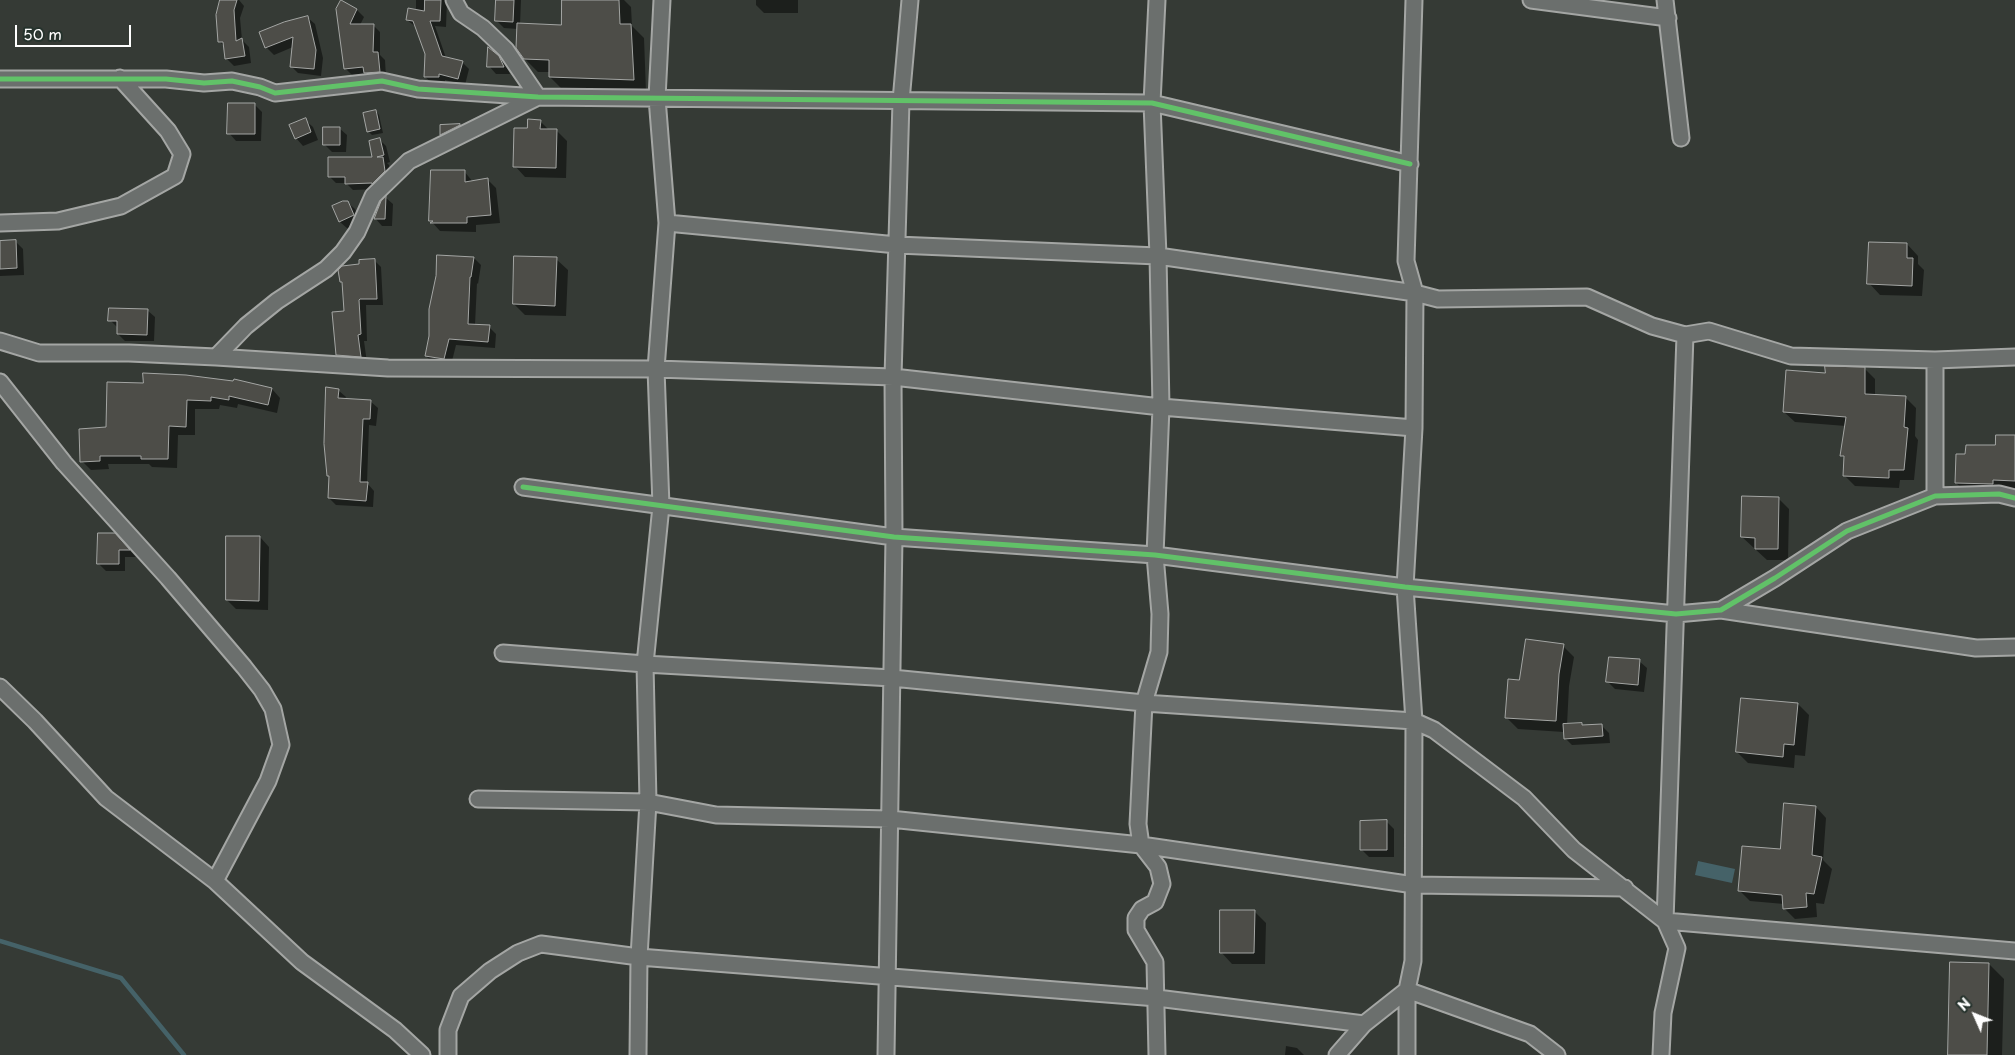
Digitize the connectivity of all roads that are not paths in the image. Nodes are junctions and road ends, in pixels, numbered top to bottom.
1 (454, 0) edge
2 (662, 0) edge
3 (910, 0) edge
4 (1157, 0) edge
5 (1414, 0) edge
6 (1531, 0) edge
7 (1664, 0) edge
8 (1668, 18) junction
9 (120, 78) junction
10 (0, 79) edge
11 (538, 97) junction
12 (657, 98) junction
13 (901, 100) junction
14 (1152, 103) junction
15 (1681, 138) dead end
16 (1410, 164) junction
17 (667, 222) junction
18 (0, 223) edge
19 (897, 245) junction
20 (1158, 256) junction
21 (1415, 293) junction
22 (1685, 335) junction
23 (0, 342) edge
24 (216, 357) junction
25 (2015, 357) edge
26 (1935, 360) junction
27 (656, 369) junction
28 (894, 377) junction
29 (0, 382) edge
30 (1161, 407) junction
31 (1414, 428) junction
32 (523, 487) dead end
33 (1935, 496) junction
34 (2015, 498) edge
35 (661, 506) junction
36 (894, 536) junction
37 (1155, 555) junction
38 (1405, 587) junction
39 (1721, 610) junction
40 (1676, 614) junction
41 (2015, 647) edge
42 (503, 653) dead end
43 (645, 664) junction
44 (892, 678) junction
45 (0, 687) edge
46 (1144, 703) junction
47 (1414, 721) junction
48 (478, 799) dead end
49 (648, 802) junction
50 (890, 819) junction
51 (1141, 845) junction
52 (215, 881) junction
53 (1414, 885) junction
54 (1625, 888) junction
55 (1665, 921) junction
56 (2015, 951) edge
57 (639, 957) junction
58 (887, 976) junction
59 (1407, 990) junction
60 (1157, 998) junction
61 (1364, 1024) junction
62 (422, 1055) edge
63 (448, 1055) edge
64 (638, 1055) edge
65 (886, 1055) edge
66 (1157, 1055) edge
67 (1337, 1055) edge
68 (1407, 1055) edge
69 (1557, 1055) edge
70 (1661, 1055) edge

1 - 11 street
2 - 12 street
3 - 13 street
4 - 14 street
5 - 16 street
6 - 8 street
7 - 8 street
8 - 15 street
9 - 10 street
9 - 11 street
9 - 18 street
11 - 12 street
11 - 24 street
12 - 13 street
12 - 17 street
13 - 14 street
13 - 19 street
14 - 16 street
14 - 20 street
16 - 21 street
17 - 19 street
17 - 27 street
19 - 20 street
19 - 28 street
20 - 21 street
20 - 30 street
21 - 22 street
21 - 31 street
22 - 26 street
22 - 40 street
23 - 24 street
24 - 27 street
25 - 26 street
26 - 33 street
27 - 28 street
27 - 35 street
28 - 30 street
28 - 36 street
29 - 52 street
30 - 31 street
30 - 37 street
31 - 38 street
32 - 35 street
33 - 34 street
33 - 39 street
35 - 36 street
35 - 43 street
36 - 37 street
36 - 44 street
37 - 38 street
37 - 46 street
38 - 40 street
38 - 47 street
39 - 40 street
39 - 41 street
40 - 55 street
42 - 43 street
43 - 44 street
43 - 49 street
44 - 46 street
44 - 50 street
45 - 52 street
46 - 47 street
46 - 51 street
47 - 53 street
47 - 54 street
48 - 49 street
49 - 50 street
49 - 57 street
50 - 51 street
50 - 58 street
51 - 53 street
51 - 60 street
52 - 62 street
53 - 54 street
53 - 59 street
54 - 55 street
55 - 56 street
55 - 70 street
57 - 58 street
57 - 63 street
57 - 64 street
58 - 60 street
58 - 65 street
59 - 61 street
59 - 68 street
59 - 69 street
60 - 61 street
60 - 66 street
61 - 67 street

